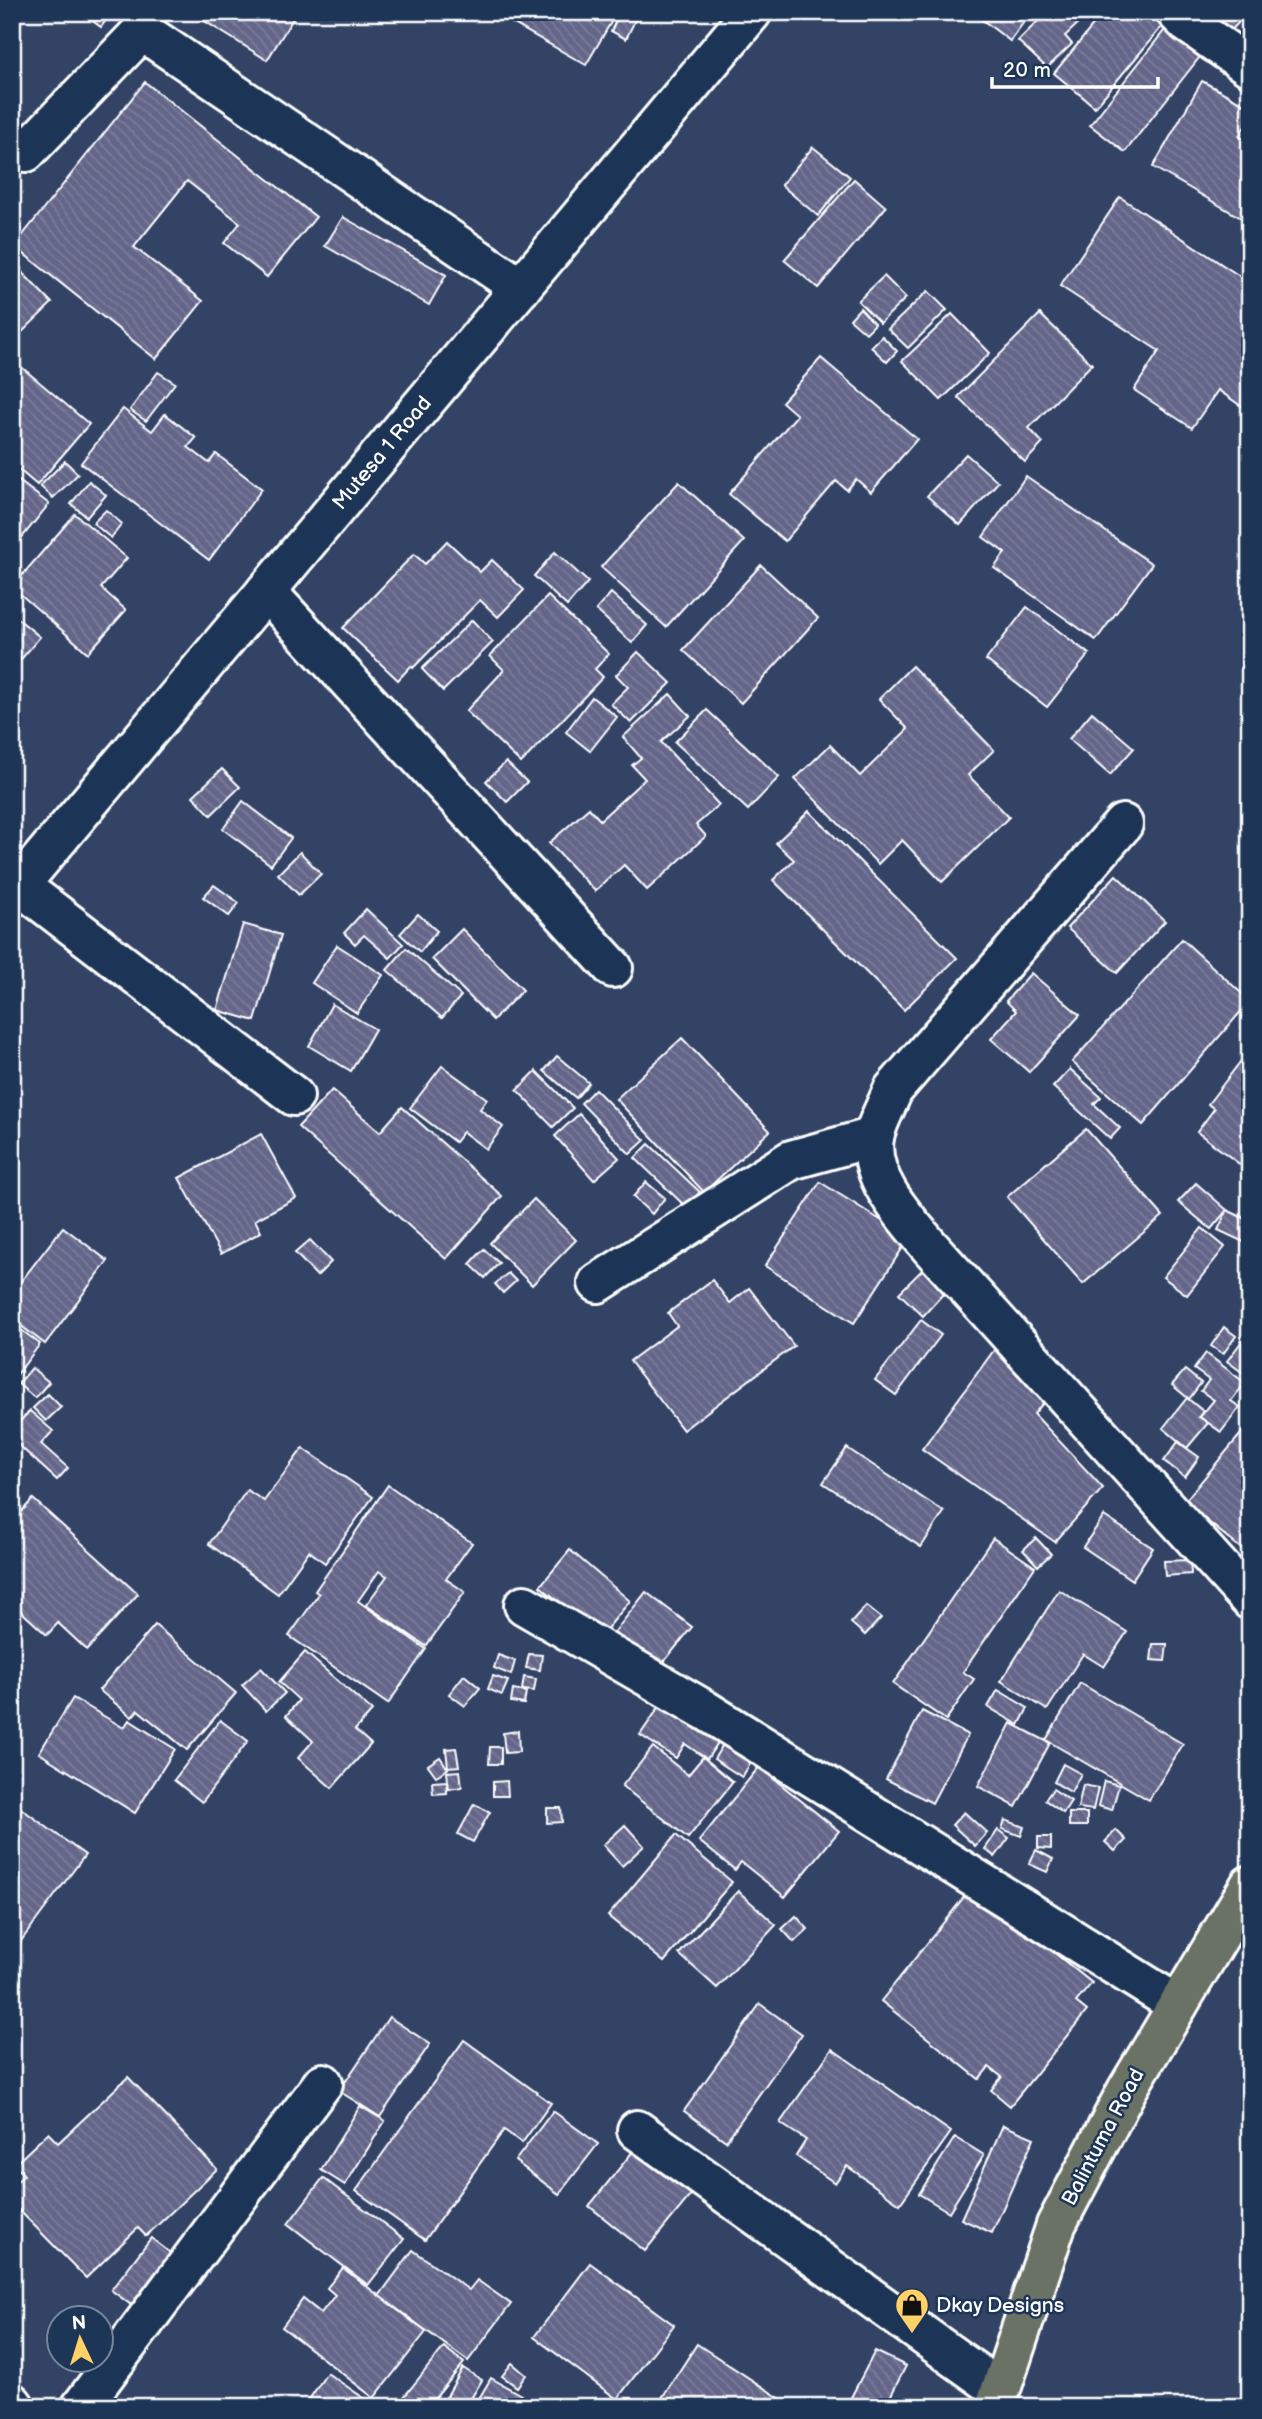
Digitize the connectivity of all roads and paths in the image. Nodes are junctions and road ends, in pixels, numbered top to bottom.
1 (1176, 12) edge
2 (737, 17) edge
3 (1250, 67) edge
4 (26, 152) dead end
5 (521, 288) junction
6 (266, 591) junction
7 (1123, 824) dead end
8 (16, 890) edge
9 (613, 968) dead end
10 (293, 1096) dead end
11 (874, 1137) junction
12 (598, 1283) dead end
13 (1250, 1600) edge
14 (524, 1605) dead end
15 (1250, 1885) edge
16 (1178, 2005) junction
17 (323, 2083) dead end
18 (637, 2130) dead end
19 (997, 2398) edge
20 (81, 2407) edge

1 - 3 street
2 - 5 street, Mutesa 1 Road
4 - 5 street
5 - 6 street, Mutesa 1 Road
6 - 8 street, Mutesa 1 Road
6 - 9 street
7 - 11 street
8 - 10 street
11 - 12 street
11 - 13 street
14 - 16 street
15 - 16 main road, Balintuma Road
16 - 19 main road, Balintuma Road
17 - 20 street
18 - 19 street

